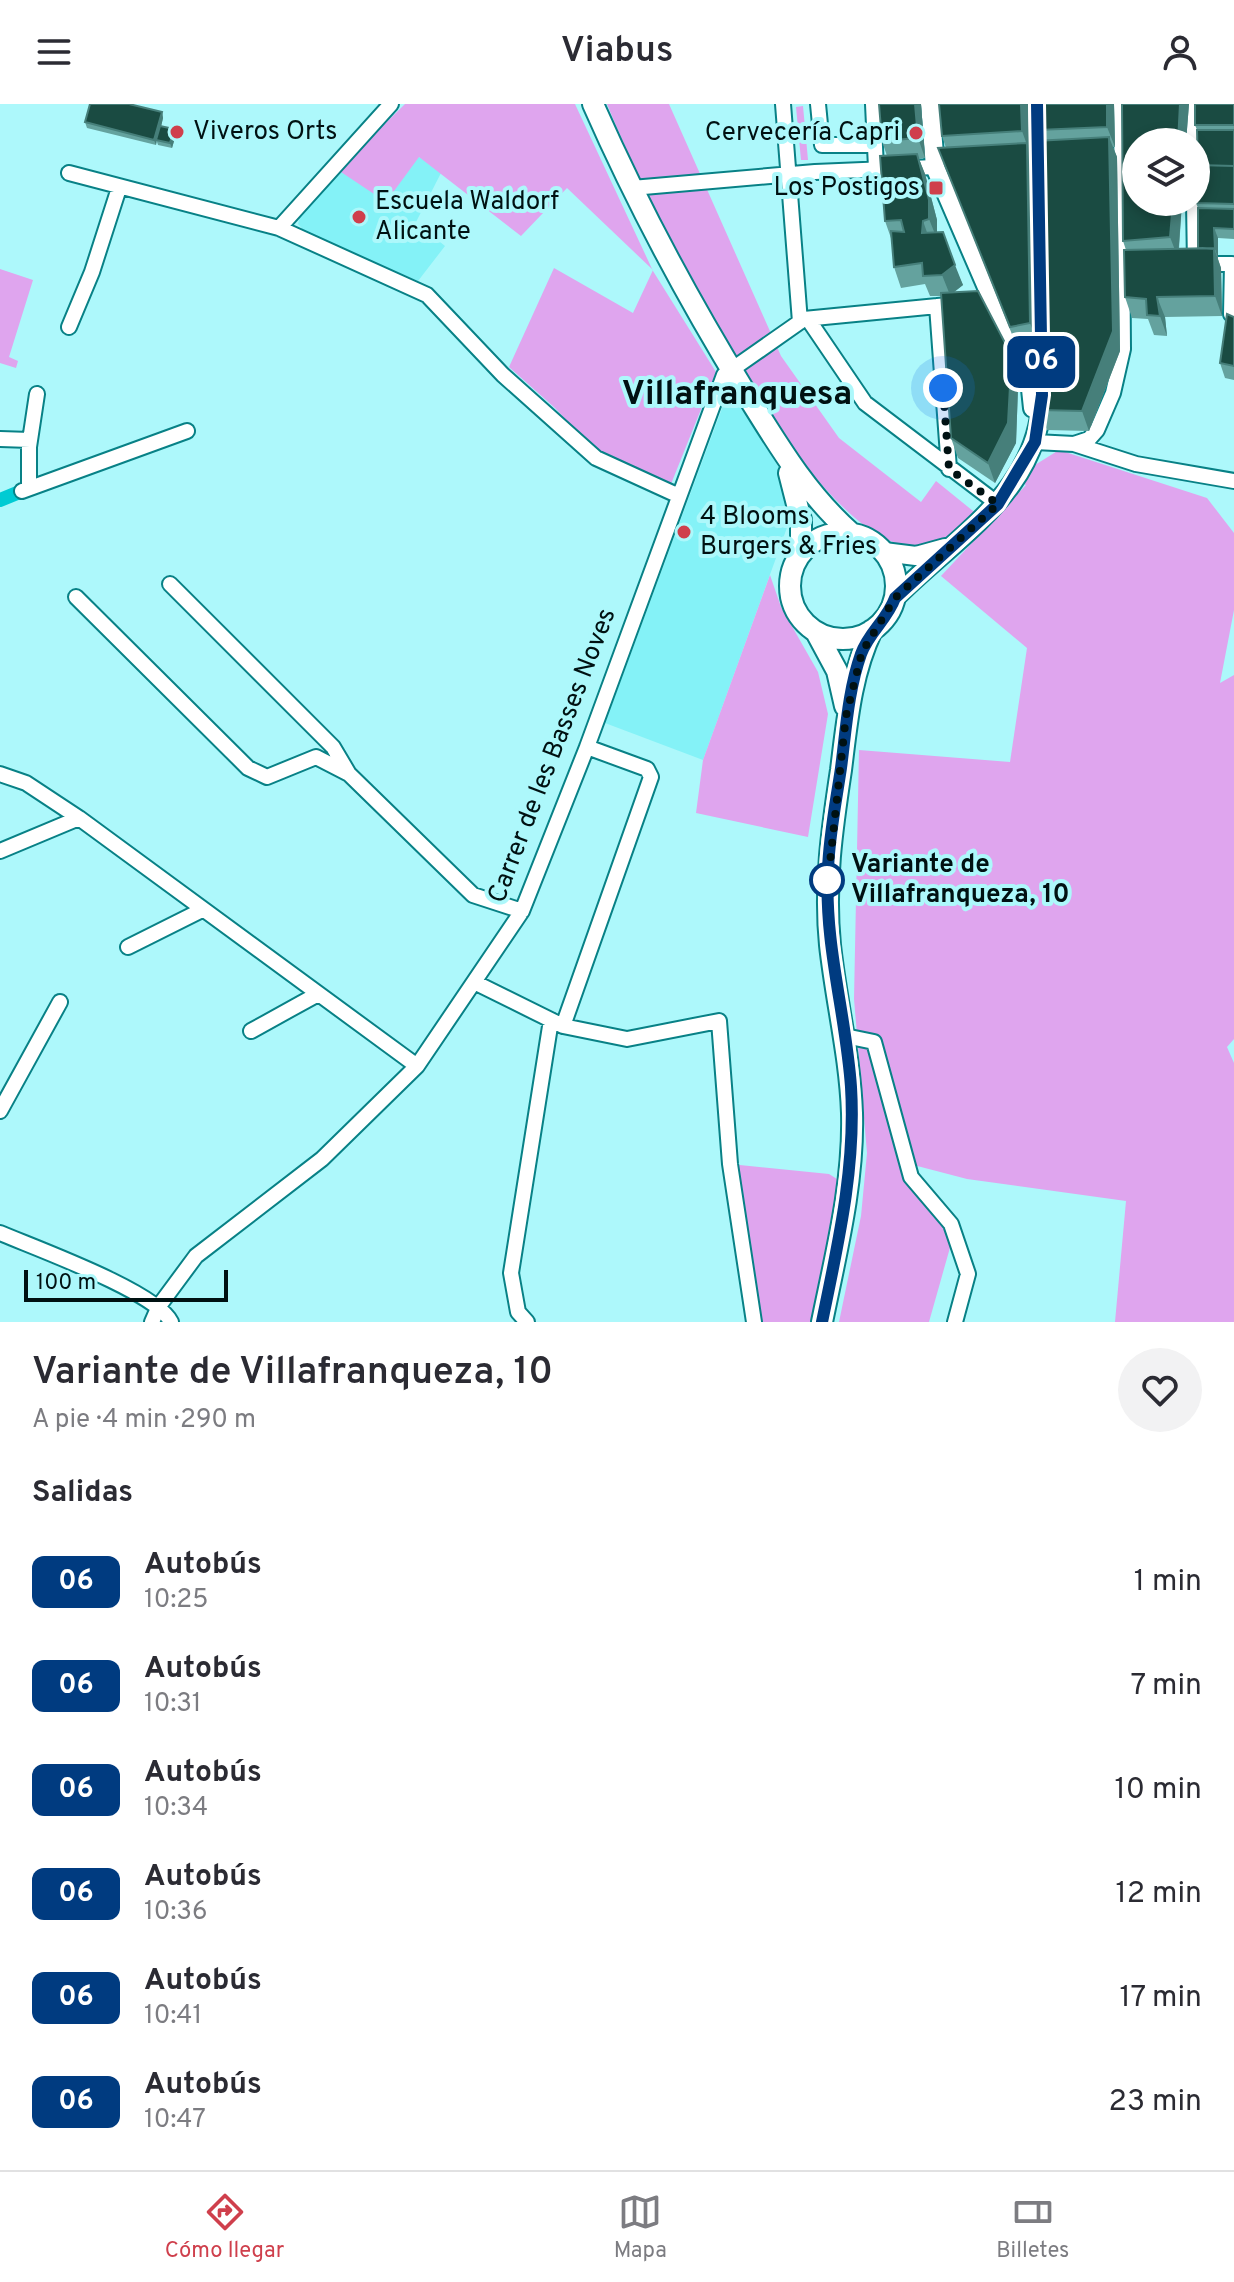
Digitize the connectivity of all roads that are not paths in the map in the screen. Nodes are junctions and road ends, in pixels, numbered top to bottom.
1 (391, 104) edge
2 (593, 104) edge
3 (783, 104) edge
4 (818, 104) edge
5 (873, 104) edge
6 (930, 104) edge
7 (1037, 104) edge
8 (1121, 104) edge
9 (1194, 104) edge
10 (1194, 128) edge
11 (875, 145) junction
12 (935, 167) junction
13 (876, 168) junction
14 (69, 173) dead end
15 (789, 174) junction
16 (119, 188) junction
17 (632, 188) junction
18 (1038, 190) edge
19 (1193, 216) edge
20 (279, 228) junction
21 (1232, 264) edge
22 (991, 300) junction
23 (937, 306) junction
24 (1232, 315) edge
25 (804, 320) junction
26 (69, 327) dead end
27 (1041, 349) joint
28 (1018, 361) junction
29 (730, 369) junction
30 (37, 394) dead end
31 (1097, 430) junction
32 (187, 431) dead end
33 (1035, 434) junction
34 (0, 439) edge
35 (30, 440) junction
36 (1074, 444) junction
37 (1111, 456) junction
38 (784, 458) junction
39 (949, 469) junction
40 (1234, 481) edge
41 (677, 495) junction
42 (998, 504) junction
43 (851, 533) junction
44 (955, 544) junction
45 (884, 552) junction
46 (801, 553) junction
47 (170, 584) dead end
48 (76, 597) dead end
49 (895, 598) junction
50 (872, 630) junction
51 (816, 632) junction
52 (846, 716) junction
53 (587, 747) junction
54 (0, 774) edge
55 (349, 774) junction
56 (79, 818) junction
57 (0, 851) edge
58 (202, 910) junction
59 (522, 911) junction
60 (128, 947) dead end
61 (474, 982) junction
62 (318, 994) junction
63 (60, 1002) dead end
64 (557, 1023) junction
65 (251, 1031) dead end
66 (845, 1036) junction
67 (417, 1066) junction
68 (0, 1111) edge
69 (0, 1233) edge
70 (159, 1306) junction
71 (152, 1322) edge
72 (171, 1322) edge
73 (527, 1322) edge
74 (754, 1322) edge
75 (822, 1322) edge
76 (955, 1322) edge

1 - 20 street
2 - 17 main road
3 - 15 street
4 - 11 street
5 - 11 street
6 - 12 street
7 - 18 street
8 - 31 street
9 - 10 street
11 - 13 street
12 - 13 street
12 - 22 street
13 - 15 street
14 - 16 street
15 - 17 street
15 - 25 street
16 - 20 street
16 - 26 street
17 - 29 main road
19 - 21 street
20 - 41 street
21 - 24 street
22 - 23 street
22 - 28 street
23 - 25 street
23 - 39 street
25 - 29 street
25 - 39 street
27 - 28 street
27 - 33 street
28 - 33 street
29 - 38 main road
29 - 41 street, Carrer de les Basses Noves
30 - 35 street
31 - 36 street
31 - 37 street
32 - 35 street
33 - 36 street
33 - 42 street
34 - 35 street
36 - 37 street
37 - 40 street
38 - 43 main road
38 - 46 main road
39 - 42 street
41 - 53 street, Carrer de les Basses Noves
42 - 44 street
43 - 45 main road
43 - 46 main road
44 - 45 street
44 - 49 street
45 - 49 main road
46 - 51 main road
47 - 55 street
48 - 55 street
49 - 50 main road
50 - 51 main road
50 - 52 main road
51 - 52 main road
52 - 66 main road
53 - 59 street, Carrer de les Basses Noves
53 - 64 street
54 - 56 street
55 - 59 street
56 - 57 street
56 - 58 street
58 - 60 street
58 - 62 street
59 - 61 street, Carrer de les Basses Noves
61 - 64 street
61 - 67 street, Carrer de les Basses Noves
62 - 65 street
62 - 67 street
63 - 68 street
64 - 73 street
64 - 74 street
66 - 75 main road
66 - 76 street
67 - 70 street, Carrer de les Basses Noves
69 - 70 street
70 - 71 street, Carrer de les Basses Noves
70 - 72 street

